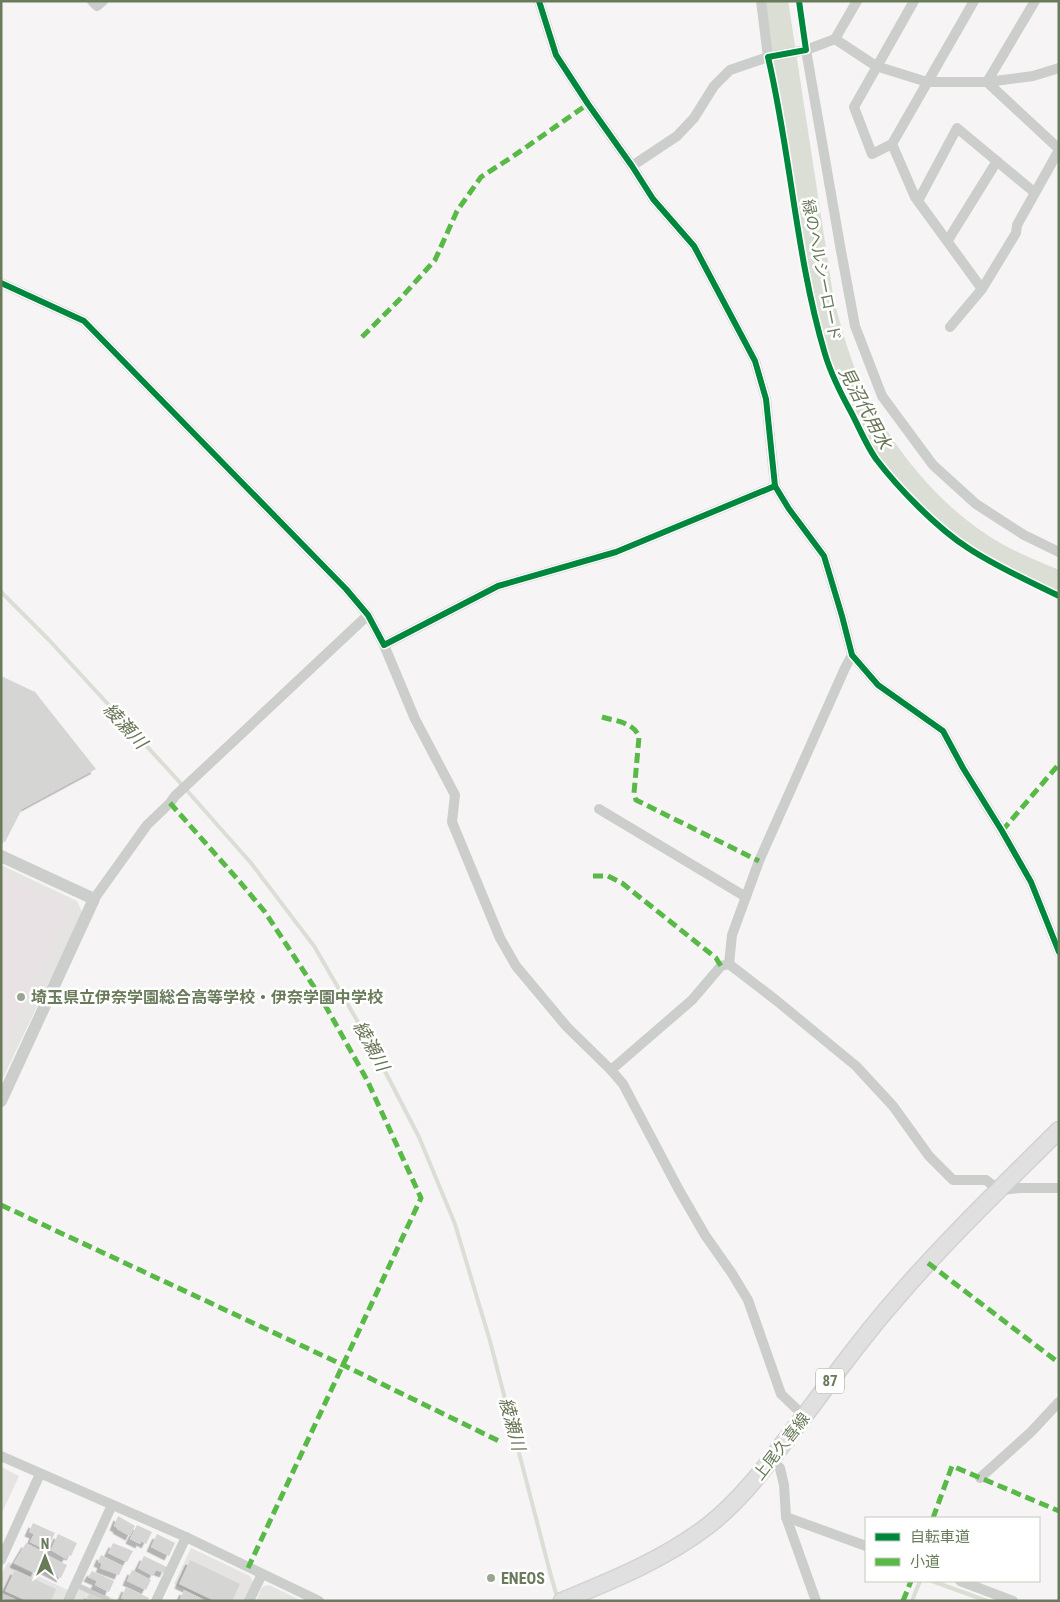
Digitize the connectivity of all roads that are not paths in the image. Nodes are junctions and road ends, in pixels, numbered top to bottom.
1 (92, 1) edge
2 (103, 1) edge
3 (539, 1) edge
4 (761, 1) edge
5 (857, 1) edge
6 (914, 1) edge
7 (974, 1) edge
8 (1035, 1) edge
9 (835, 39) junction
10 (806, 50) junction
11 (771, 56) junction
12 (876, 66) junction
13 (1059, 68) edge
14 (927, 82) junction
15 (987, 82) junction
16 (892, 144) junction
17 (1059, 150) edge
18 (997, 161) junction
19 (632, 166) junction
20 (1034, 192) junction
21 (918, 201) junction
22 (948, 240) junction
23 (1, 283) edge
24 (982, 289) junction
25 (950, 326) dead end
26 (775, 486) junction
27 (1059, 552) edge
28 (368, 614) junction
29 (384, 645) junction
30 (852, 655) junction
31 (598, 809) dead end
32 (1, 856) edge
33 (746, 897) junction
34 (94, 899) junction
35 (1059, 952) edge
36 (729, 964) junction
37 (611, 1070) junction
38 (1, 1101) edge
39 (1059, 1130) edge
40 (1059, 1188) edge
41 (1000, 1190) junction
42 (1059, 1402) edge
43 (804, 1416) junction
44 (1, 1456) edge
45 (771, 1460) junction
46 (40, 1474) junction
47 (980, 1478) dead end
48 (112, 1505) junction
49 (786, 1517) junction
50 (186, 1537) junction
51 (865, 1546) edge
52 (1, 1560) edge
53 (262, 1574) junction
54 (963, 1582) edge
55 (75, 1584) junction
56 (1, 1595) edge
57 (569, 1598) edge
58 (107, 1599) dead end
59 (14, 1601) edge
60 (68, 1601) edge
61 (156, 1601) edge
62 (250, 1601) edge
63 (318, 1601) edge
64 (816, 1601) edge
65 (1013, 1601) edge

1 - 2 street
3 - 19 street
4 - 11 street
5 - 9 street
6 - 12 street
7 - 14 street
8 - 15 street
9 - 10 street
9 - 12 street
10 - 11 street
10 - 27 street
11 - 19 street
12 - 14 street
12 - 16 street
13 - 15 street
14 - 15 street
14 - 16 street
15 - 17 street
16 - 21 street
17 - 20 street
18 - 20 street
18 - 21 street
18 - 22 street
19 - 26 street
20 - 24 street
21 - 22 street
22 - 24 street
23 - 28 street
24 - 25 street
26 - 29 street
26 - 30 street
28 - 29 street
28 - 34 street
29 - 37 street
30 - 33 street
30 - 35 street
31 - 33 street
32 - 34 street
33 - 36 street
34 - 38 street
36 - 37 street
36 - 41 street
37 - 43 street
39 - 41 main road, 上尾久喜線 / 87
40 - 41 street
41 - 43 main road, 上尾久喜線 / 87
42 - 47 street
43 - 45 main road, 上尾久喜線 / 87
44 - 46 street
45 - 49 street
45 - 57 main road, 上尾久喜線 / 87
46 - 48 street
46 - 52 street
48 - 50 street
48 - 55 street
49 - 51 street
49 - 64 street
50 - 53 street
50 - 61 street
53 - 62 street
53 - 63 street
54 - 65 street
55 - 58 lane
55 - 60 street
56 - 59 lane

